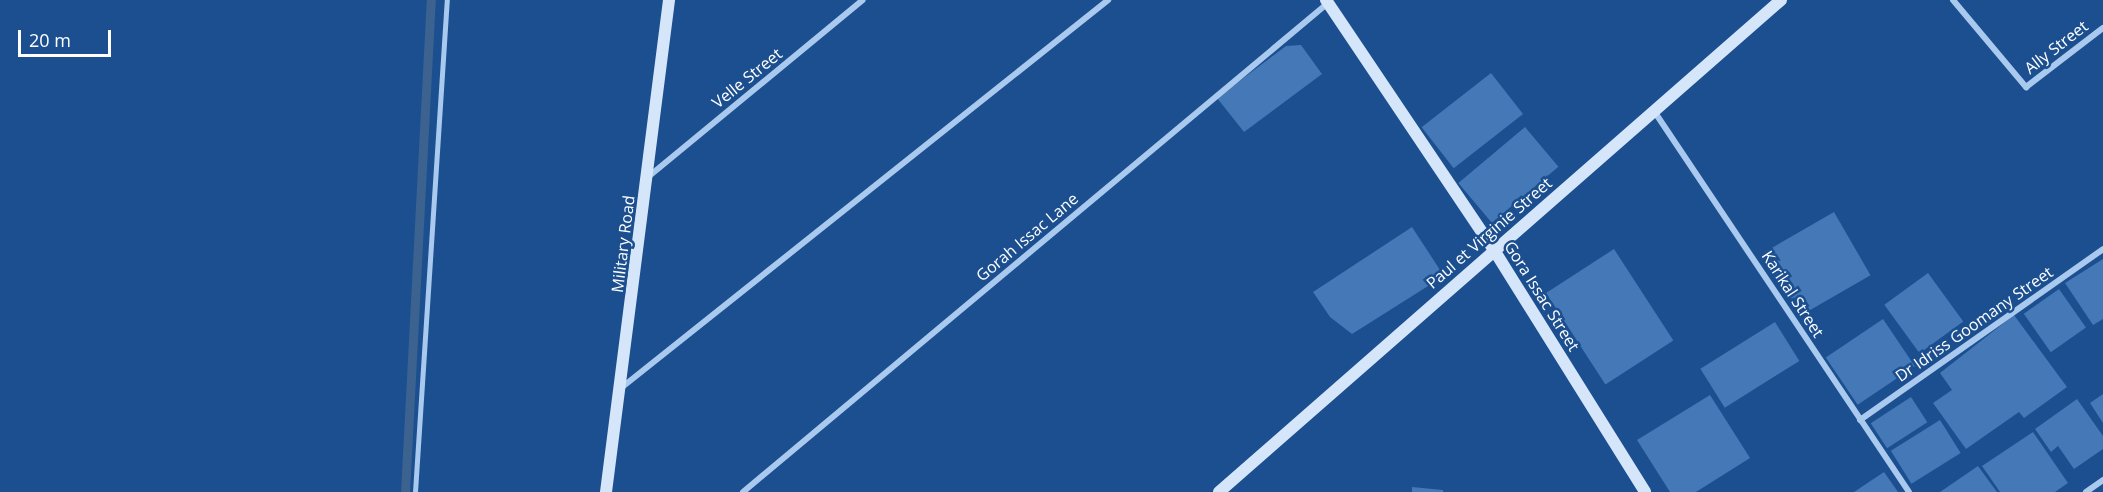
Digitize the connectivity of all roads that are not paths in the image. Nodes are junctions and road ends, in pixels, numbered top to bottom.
1 (447, 0) edge
2 (669, 0) edge
3 (863, 0) edge
4 (1108, 0) edge
5 (1781, 0) edge
6 (1953, 0) edge
7 (1327, 1) edge
8 (2103, 28) edge
9 (1654, 111) junction
10 (648, 177) junction
11 (2103, 249) edge
12 (1494, 250) junction
13 (621, 388) junction
14 (1860, 420) junction
15 (2103, 480) edge
16 (415, 492) edge
17 (606, 492) edge
18 (743, 492) edge
19 (1219, 492) edge
20 (1645, 492) edge
21 (1910, 492) edge
22 (2086, 492) edge

1 - 16 lane
2 - 10 street, Military Road
3 - 10 street, Velle Street
4 - 13 street
5 - 9 street, Paul et Virginie Street
6 - 8 street, Ally Street
7 - 12 street, Gora Issac Street
7 - 18 street, Gorah Issac Lane
9 - 12 street, Paul et Virginie Street
9 - 14 street, Karikal Street
10 - 13 street, Military Road
11 - 14 street, Dr Idriss Goomany Street
12 - 19 street, Paul et Virginie Street
12 - 20 street, Gora Issac Street
13 - 17 street, Military Road
14 - 21 street, Karikal Street
15 - 22 street

